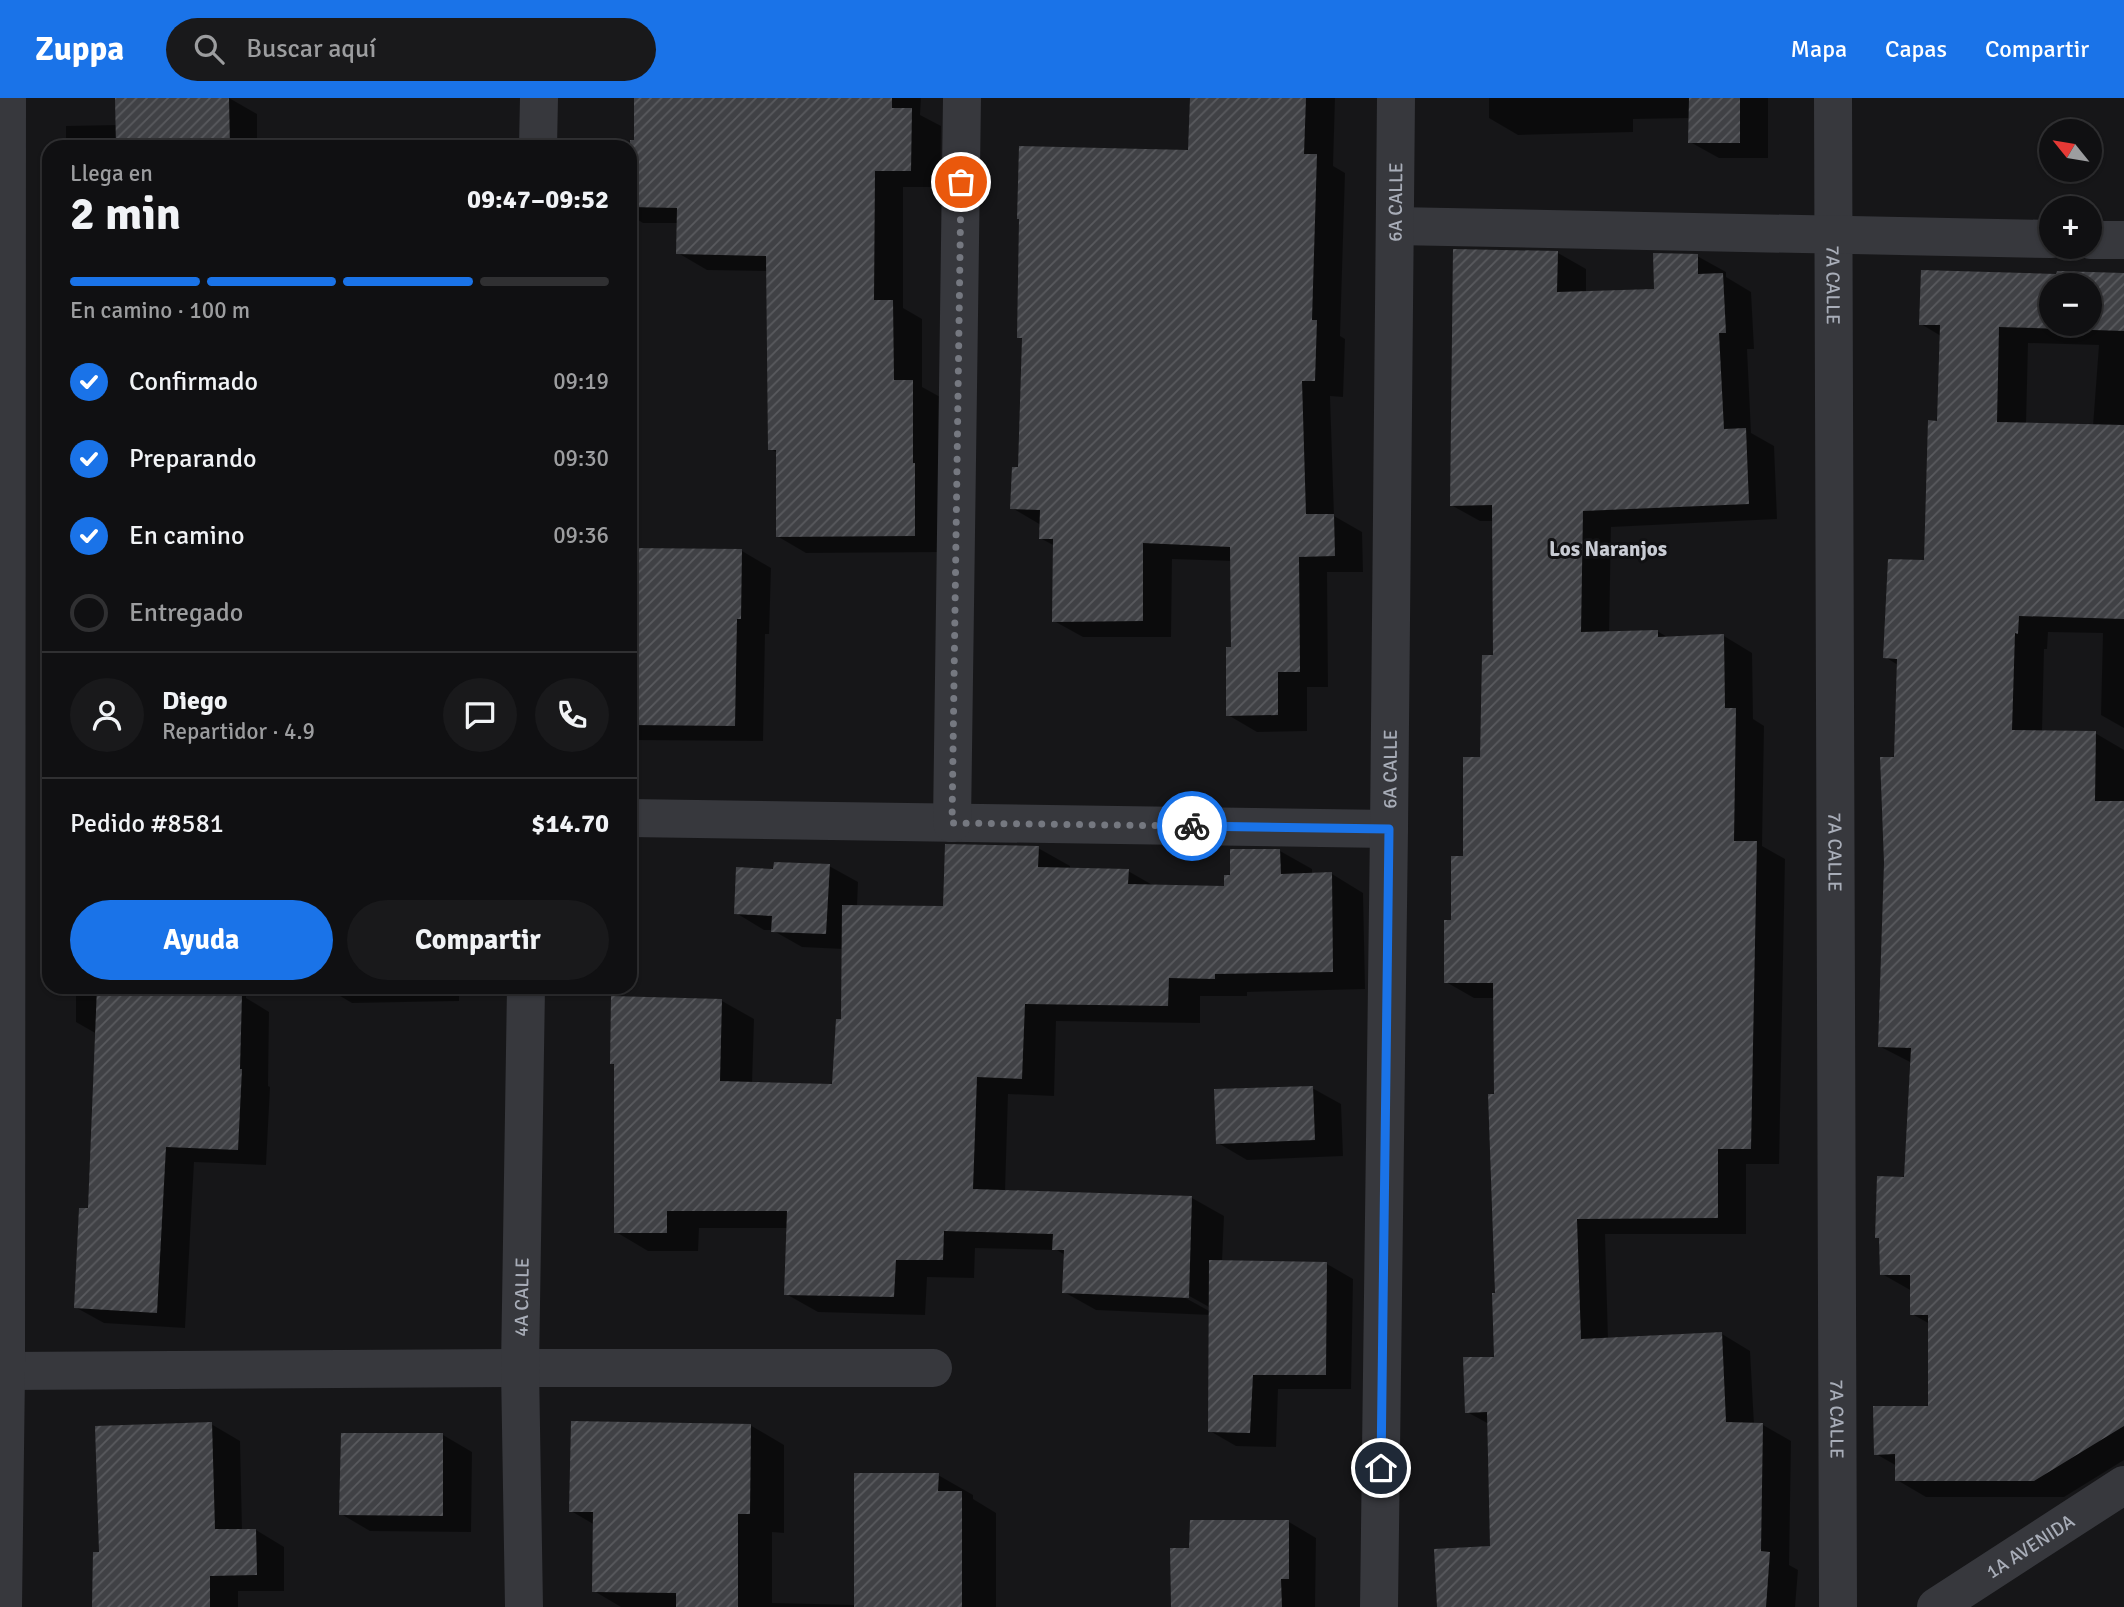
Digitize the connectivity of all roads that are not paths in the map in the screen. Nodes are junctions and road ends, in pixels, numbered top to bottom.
1 (7, 98) edge
2 (538, 98) edge
3 (962, 98) edge
4 (1396, 98) edge
5 (1833, 98) edge
6 (538, 140) edge
7 (1395, 226) junction
8 (1833, 234) junction
9 (2039, 239) edge
10 (2102, 240) edge
11 (2124, 240) edge
12 (637, 818) edge
13 (952, 823) junction
14 (1389, 829) junction
15 (526, 994) edge
16 (520, 1368) junction
17 (933, 1368) dead end
18 (6, 1371) junction
19 (2124, 1485) edge
20 (3, 1607) edge
21 (524, 1607) edge
22 (1379, 1607) edge
23 (1838, 1607) edge
24 (1936, 1607) edge

1 - 18 street
2 - 6 street
3 - 13 street
4 - 7 street, 6A CALLE
5 - 8 street, 7A CALLE
7 - 8 street
7 - 14 street, 6A CALLE
8 - 9 street
8 - 23 street, 7A CALLE
10 - 11 street
12 - 13 street
13 - 14 street
14 - 22 street, 6A CALLE
15 - 16 street, 4A CALLE
16 - 17 street
16 - 18 street
16 - 21 street, 4A CALLE
18 - 20 street
19 - 24 street, 1A AVENIDA

